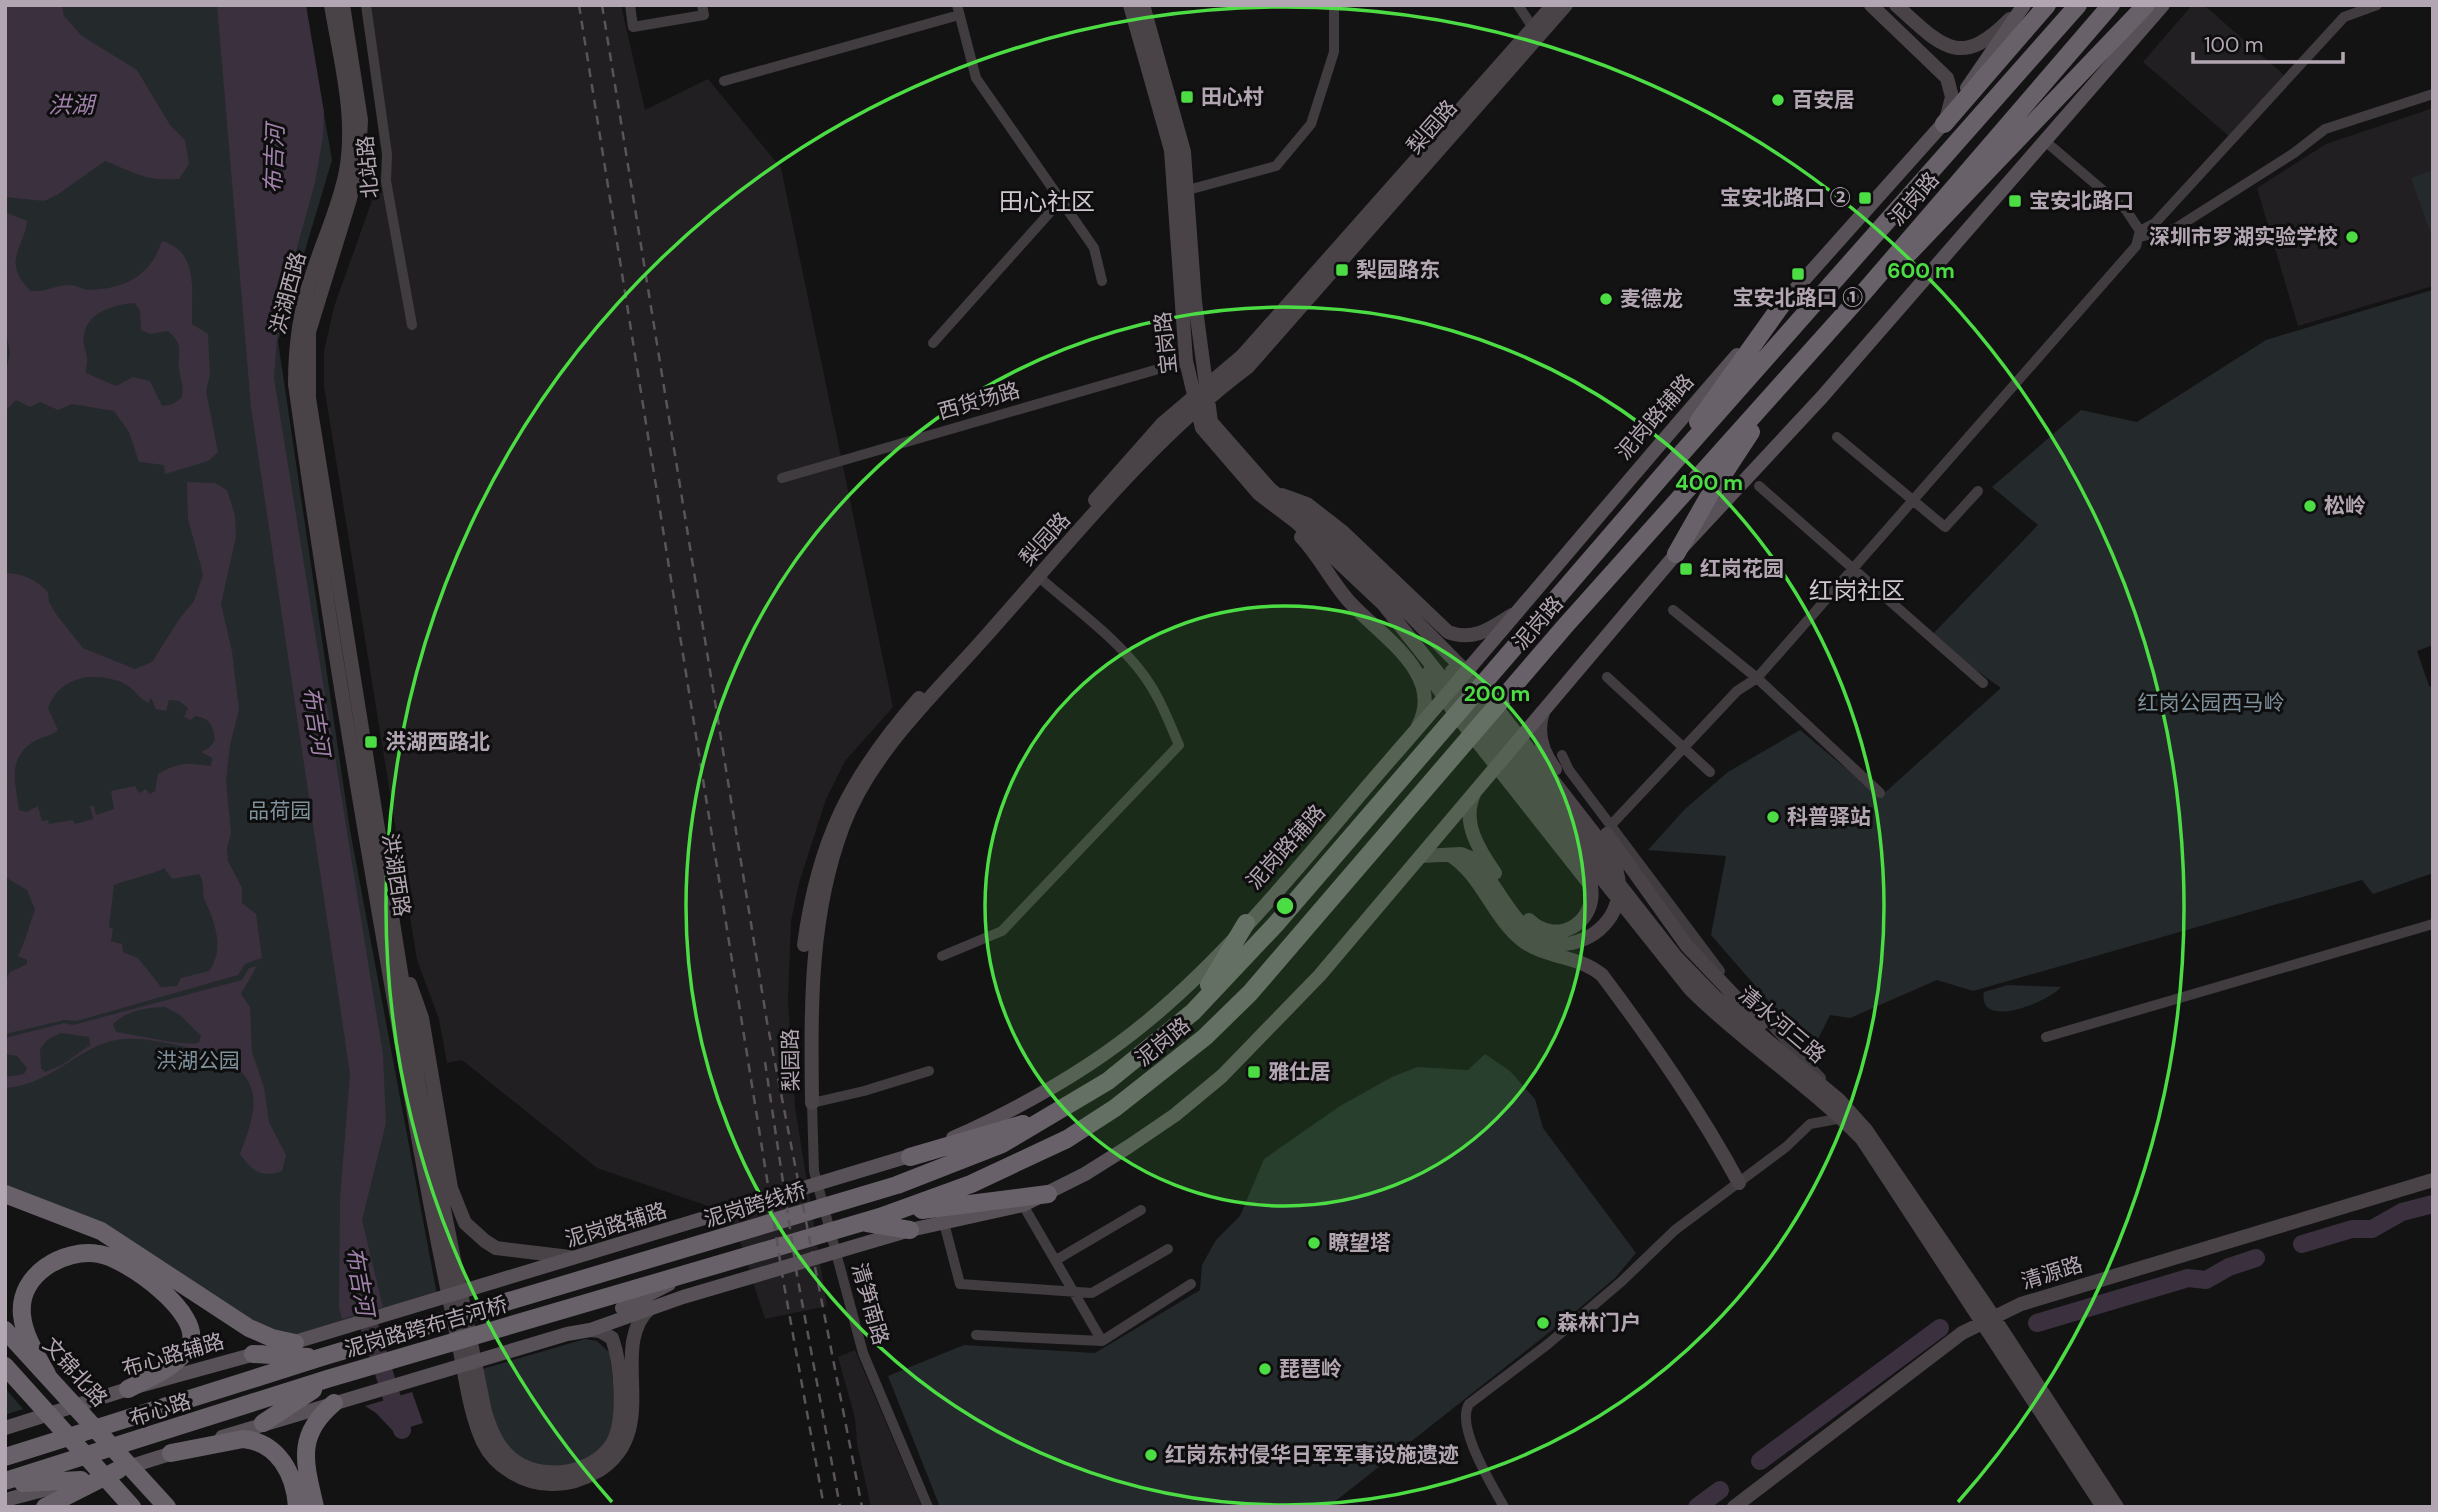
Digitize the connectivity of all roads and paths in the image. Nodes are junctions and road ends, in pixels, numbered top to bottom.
1 (331, 5) edge
2 (343, 5) edge
3 (366, 5) edge
4 (630, 5) edge
5 (702, 5) edge
6 (1130, 5) edge
7 (1143, 5) edge
8 (1334, 5) edge
9 (1518, 5) edge
10 (1553, 5) edge
11 (1566, 5) edge
12 (1871, 5) edge
13 (1896, 5) edge
14 (2023, 5) edge
15 (2078, 5) edge
16 (2111, 5) edge
17 (2146, 5) edge
18 (2163, 5) edge
19 (2377, 5) edge
20 (2045, 7) edge
21 (958, 10) edge
22 (1536, 32) junction
23 (2120, 34) junction
24 (724, 81) dead end
25 (2433, 94) edge
26 (1944, 124) junction
27 (1963, 139) junction
28 (2045, 141) junction
29 (2009, 182) junction
30 (1188, 190) junction
31 (1061, 200) junction
32 (2140, 234) junction
33 (1102, 281) dead end
34 (1864, 292) junction
35 (1783, 303) junction
36 (412, 325) dead end
37 (933, 343) dead end
38 (1186, 361) junction
39 (1201, 396) junction
40 (1769, 398) junction
41 (1837, 438) dead end
42 (1674, 462) junction
43 (782, 478) dead end
44 (1759, 486) dead end
45 (1264, 491) junction
46 (1978, 491) dead end
47 (1914, 501) junction
48 (1676, 554) junction
49 (1853, 569) junction
50 (1039, 577) junction
51 (1387, 600) junction
52 (1673, 610) dead end
53 (1517, 612) junction
54 (1607, 677) dead end
55 (1757, 678) junction
56 (1983, 683) dead end
57 (1544, 712) junction
58 (1413, 734) junction
59 (1682, 746) junction
60 (1562, 755) dead end
61 (1710, 772) dead end
62 (1880, 793) dead end
63 (1474, 794) junction
64 (1611, 825) junction
65 (1449, 854) junction
66 (1421, 856) junction
67 (1246, 923) junction
68 (2433, 924) edge
69 (399, 956) junction
70 (942, 956) dead end
71 (1673, 961) junction
72 (402, 1010) junction
73 (1193, 1012) junction
74 (422, 1018) junction
75 (2046, 1037) dead end
76 (1800, 1066) junction
77 (929, 1071) dead end
78 (1839, 1100) junction
79 (812, 1103) junction
80 (1846, 1115) junction
81 (1047, 1117) junction
82 (910, 1157) junction
83 (2433, 1180) edge
84 (1739, 1183) junction
85 (2433, 1186) edge
86 (5, 1194) edge
87 (1048, 1194) junction
88 (853, 1199) joint
89 (1023, 1205) junction
90 (1141, 1210) dead end
91 (880, 1217) junction
92 (860, 1222) junction
93 (944, 1223) junction
94 (910, 1230) junction
95 (1168, 1249) dead end
96 (596, 1254) junction
97 (1056, 1260) junction
98 (679, 1278) junction
99 (1191, 1284) dead end
100 (1074, 1294) junction
101 (530, 1298) joint
102 (650, 1308) junction
103 (1990, 1323) junction
104 (5, 1329) edge
105 (590, 1330) junction
106 (567, 1334) junction
107 (975, 1335) dead end
108 (313, 1337) joint
109 (1102, 1341) junction
110 (295, 1343) junction
111 (253, 1354) junction
112 (321, 1357) junction
113 (5, 1366) edge
114 (47, 1374) junction
115 (327, 1379) junction
116 (128, 1389) junction
117 (334, 1403) junction
118 (263, 1423) junction
119 (5, 1428) edge
120 (171, 1453) junction
121 (5, 1457) edge
122 (118, 1470) junction
123 (81, 1480) junction
124 (5, 1483) edge
125 (5, 1500) edge
126 (1751, 1501) edge
127 (45, 1507) edge
128 (132, 1507) edge
129 (167, 1507) edge
130 (298, 1507) edge
131 (315, 1507) edge
132 (928, 1507) edge
133 (1504, 1507) edge
134 (1734, 1507) edge
135 (2103, 1507) edge
136 (2117, 1507) edge

1 - 72 main road, 洪湖西路
2 - 69 main road, 洪湖西路
3 - 36 street, 北站路
4 - 5 street
6 - 38 main road, 宝岗路
7 - 30 main road, 宝岗路
8 - 30 street
9 - 22 street
10 - 22 main road, 梨园路
11 - 22 main road, 梨园路
12 - 26 main road
13 - 14 main road
14 - 26 main road, 泥岗路辅路
15 - 27 highway, 泥岗路
16 - 34 highway, 泥岗路
17 - 23 highway
18 - 28 main road
19 - 32 street
20 - 26 highway
20 - 27 highway
21 - 24 street
21 - 31 street
22 - 39 main road, 梨园路
23 - 29 main road
23 - 34 highway
25 - 32 street
26 - 35 main road, 泥岗路辅路
27 - 42 highway, 泥岗路
28 - 29 main road
28 - 32 street
29 - 48 main road
30 - 39 main road, 宝岗路
31 - 33 street
31 - 37 street
32 - 47 street
34 - 40 highway, 泥岗路
35 - 42 highway
35 - 53 main road, 泥岗路辅路
38 - 39 main road, 宝岗路
38 - 43 street, 西货场路
39 - 45 main road, 宝岗路
39 - 50 main road, 梨园路
39 - 79 main road, 梨园路
40 - 48 highway
40 - 91 highway, 泥岗路
41 - 47 street
42 - 73 highway, 泥岗路
44 - 49 street
45 - 51 main road, 宝岗路
45 - 53 main road
45 - 58 main road
46 - 47 street
47 - 49 street
48 - 57 main road
49 - 55 street
49 - 56 street
50 - 70 street
50 - 79 main road, 梨园路
51 - 63 main road
51 - 65 main road
51 - 71 main road, 清水河三路
52 - 55 street
53 - 58 main road, 泥岗路辅路
54 - 59 street
55 - 59 street
55 - 62 street
57 - 63 main road
57 - 76 main road
58 - 67 main road, 泥岗路辅路
59 - 61 street
59 - 64 street
60 - 64 street
63 - 66 main road
64 - 78 street
65 - 66 main road
65 - 84 main road
66 - 87 main road
67 - 73 highway
67 - 82 main road, 泥岗路辅路
68 - 75 street
69 - 72 main road, 洪湖西路
69 - 74 main road, 洪湖西路
71 - 76 main road, 清水河三路
71 - 80 main road, 清水河三路
72 - 74 main road
72 - 102 main road, 洪湖西路
72 - 105 main road, 洪湖西路
73 - 81 highway, 泥岗路
74 - 96 main road, 洪湖西路
76 - 78 main road, 清水河三路
77 - 79 street
78 - 80 main road, 清水河三路
79 - 132 street, 清笋南路
80 - 84 street
80 - 103 main road, 清水河三路
81 - 82 highway
81 - 88 highway, 泥岗路
82 - 96 main road, 泥岗路辅路
83 - 103 main road, 清源路
84 - 133 street
85 - 103 main road, 清源路
86 - 110 highway
87 - 89 main road
87 - 91 highway
88 - 101 highway, 泥岗跨线桥
89 - 93 main road
89 - 97 street
90 - 97 street
91 - 92 highway, 泥岗路
92 - 94 highway
92 - 98 highway
93 - 94 main road
93 - 100 street
94 - 102 main road
95 - 100 street
96 - 108 main road, 泥岗路辅路
97 - 100 street
98 - 106 main road
98 - 115 highway, 泥岗路跨布吉河桥
99 - 109 street
100 - 109 street
101 - 112 highway, 泥岗路跨布吉河桥
102 - 105 main road
103 - 126 main road, 清源路
103 - 135 main road, 清水河三路
103 - 136 main road, 清水河三路
104 - 114 highway, 文锦北路
105 - 106 main road
106 - 117 main road
107 - 109 street
108 - 110 main road, 布心路辅路
110 - 111 main road, 布心路辅路
111 - 112 highway
111 - 116 main road, 布心路辅路
112 - 121 highway, 布心路
113 - 128 highway
114 - 116 highway
114 - 129 highway, 文锦北路
115 - 118 highway
115 - 124 highway, 布心路
116 - 119 main road, 布心路辅路
117 - 118 main road
117 - 131 highway
118 - 120 main road
120 - 122 main road
120 - 130 highway
122 - 123 main road
122 - 127 highway
123 - 124 highway
123 - 125 main road
126 - 134 main road, 清源路

